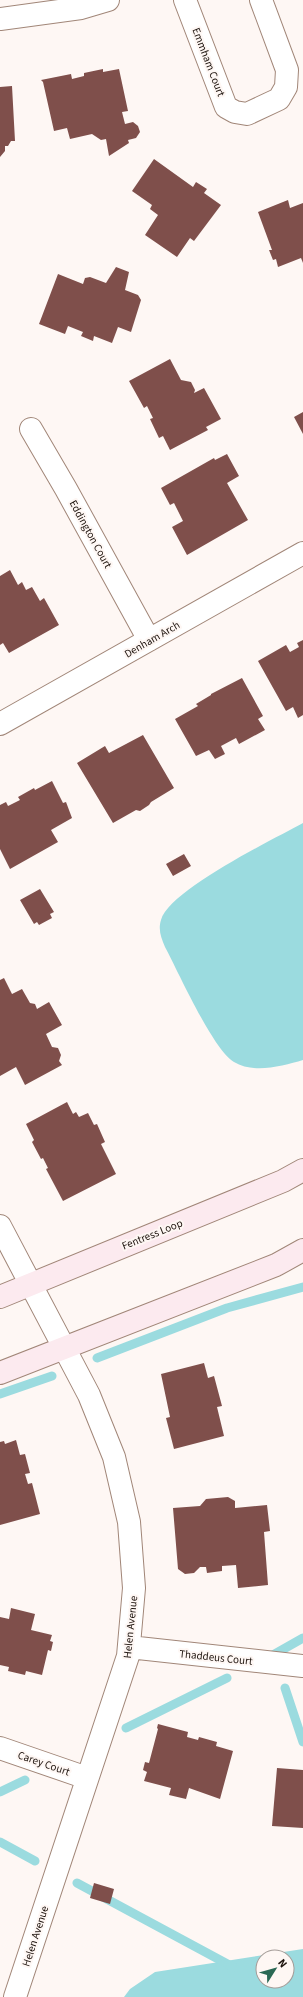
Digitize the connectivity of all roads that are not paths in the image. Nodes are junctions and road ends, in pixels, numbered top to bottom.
1 (108, 0) edge
2 (185, 0) edge
3 (261, 0) edge
4 (0, 19) edge
5 (31, 429) dead end
6 (303, 553) edge
7 (149, 640) junction
8 (0, 724) edge
9 (303, 1170) edge
10 (0, 1226) edge
11 (303, 1250) edge
12 (30, 1284) junction
13 (0, 1297) edge
14 (63, 1347) junction
15 (0, 1373) edge
16 (129, 1647) junction
17 (303, 1666) edge
18 (0, 1748) edge
19 (87, 1778) junction
20 (15, 1997) edge

1 - 4 street
2 - 3 street, Emmham Court
5 - 7 street, Eddington Court
6 - 7 street, Denham Arch
7 - 8 street, Denham Arch
9 - 12 street, Fentress Loop
10 - 12 street, Helen Avenue
11 - 14 street
12 - 13 street, Fentress Loop
12 - 14 street, Helen Avenue
14 - 15 street
14 - 16 street, Helen Avenue
16 - 17 street, Thaddeus Court
16 - 19 street, Helen Avenue
18 - 19 street, Carey Court
19 - 20 street, Helen Avenue

